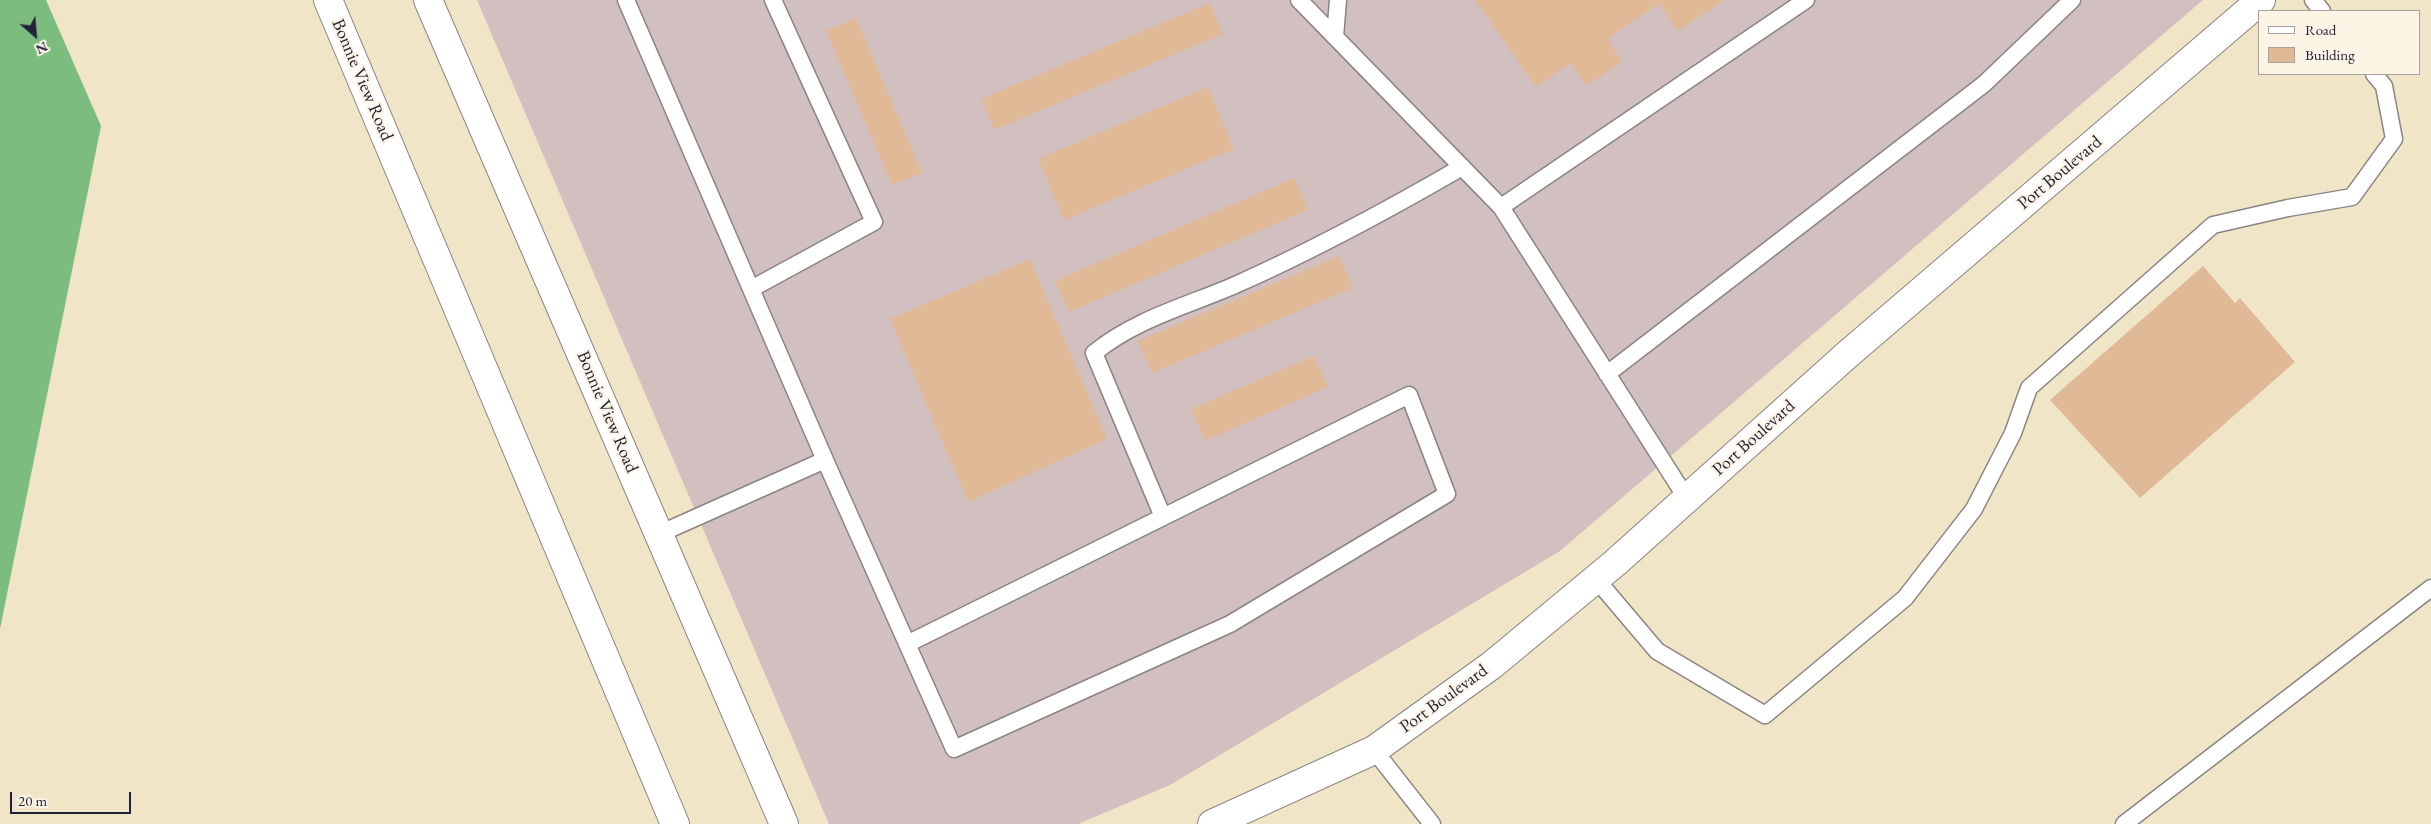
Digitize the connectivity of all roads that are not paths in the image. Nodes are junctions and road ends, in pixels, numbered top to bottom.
1 (328, 0) edge
2 (428, 0) edge
3 (626, 0) edge
4 (773, 0) edge
5 (1299, 0) edge
6 (1338, 0) edge
7 (1806, 0) edge
8 (2072, 0) edge
9 (2260, 0) edge
10 (2313, 0) edge
11 (2321, 10) edge
12 (1335, 37) junction
13 (2375, 75) edge
14 (1462, 167) junction
15 (1501, 207) junction
16 (751, 289) junction
17 (1607, 374) junction
18 (825, 460) junction
19 (1686, 499) junction
20 (1163, 517) junction
21 (659, 534) junction
22 (1596, 579) junction
23 (2431, 588) edge
24 (907, 644) junction
25 (1374, 750) junction
26 (675, 824) edge
27 (784, 824) edge
28 (1212, 824) edge
29 (1432, 824) edge
30 (2124, 824) edge

1 - 26 main road, Bonnie View Road
2 - 21 main road, Bonnie View Road
3 - 16 lane
4 - 16 lane
5 - 12 lane
6 - 12 lane
7 - 15 lane
8 - 17 lane
9 - 19 main road, Port Boulevard
10 - 11 lane
12 - 14 lane
13 - 22 lane
14 - 15 lane
14 - 20 lane
15 - 17 lane
16 - 18 lane
17 - 19 lane
18 - 21 lane
18 - 24 lane
19 - 22 main road, Port Boulevard
20 - 24 lane
20 - 24 lane
21 - 27 main road, Bonnie View Road
22 - 25 main road, Port Boulevard
23 - 30 lane
25 - 28 main road, Port Boulevard
25 - 29 lane

